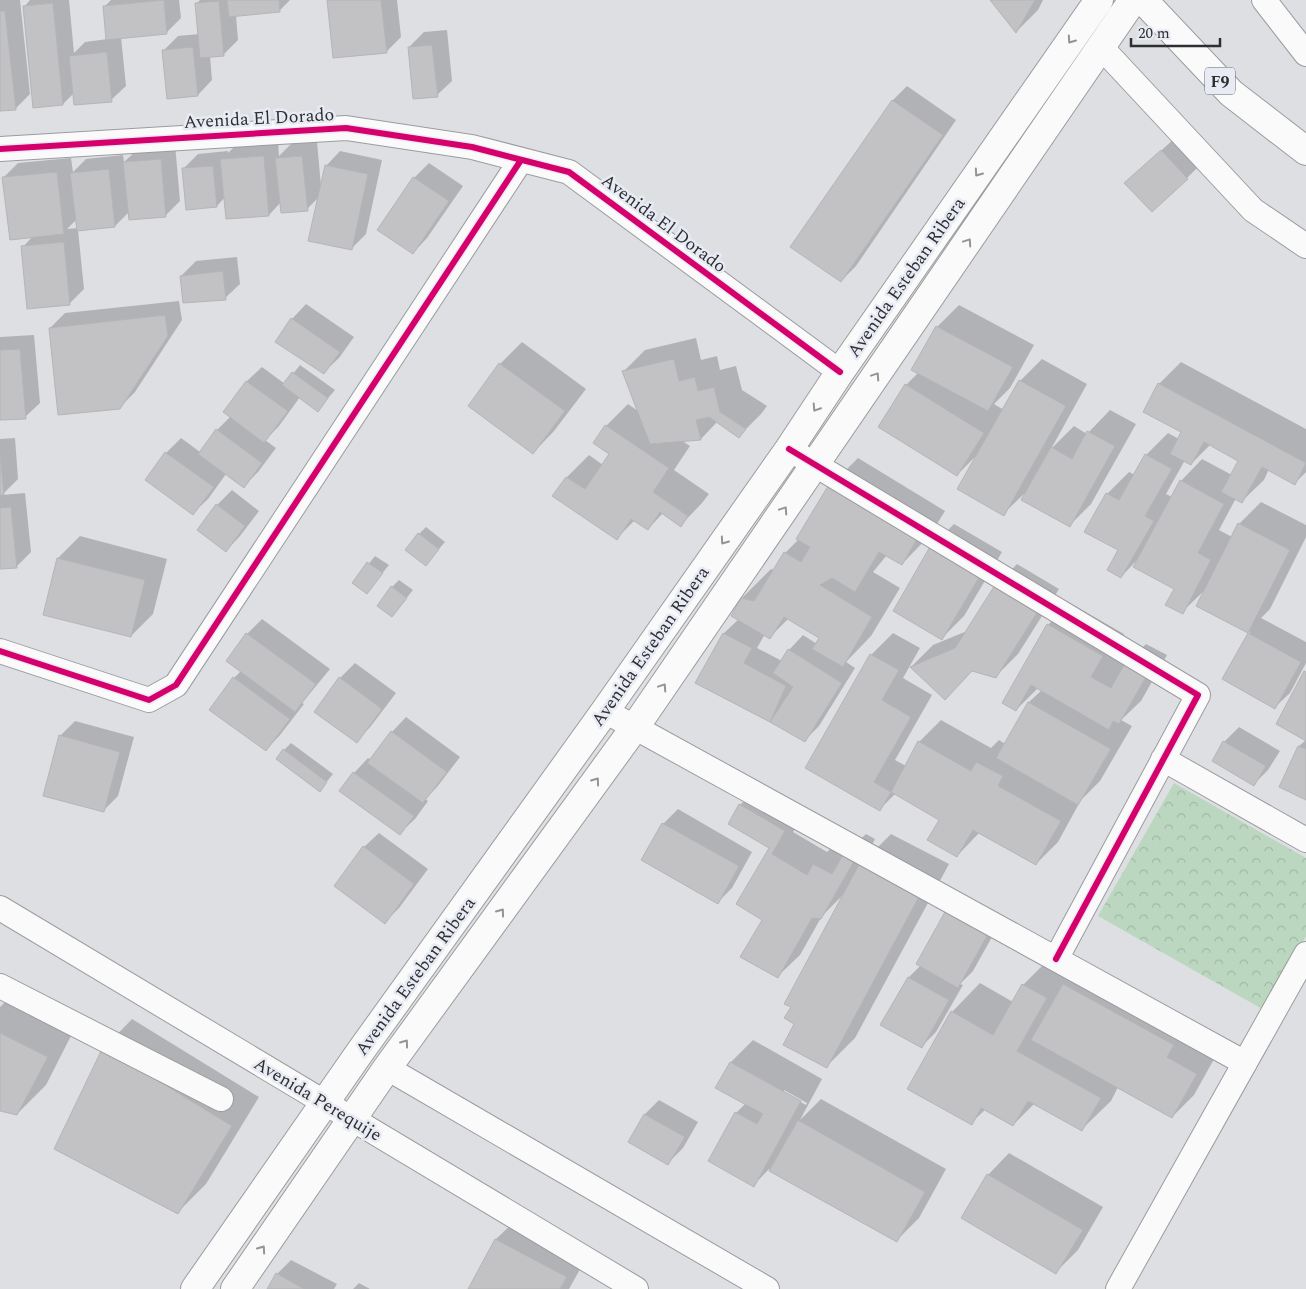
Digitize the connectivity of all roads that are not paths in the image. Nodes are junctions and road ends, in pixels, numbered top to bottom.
1 (1099, 0) edge
2 (1134, 0) edge
3 (1143, 0) edge
4 (1264, 0) edge
5 (1101, 47) junction
6 (1306, 54) edge
7 (0, 149) edge
8 (1306, 151) edge
9 (521, 160) junction
10 (1306, 246) edge
11 (840, 372) junction
12 (789, 449) junction
13 (815, 465) junction
14 (0, 651) edge
15 (605, 710) junction
16 (636, 728) junction
17 (1163, 760) junction
18 (1306, 840) edge
19 (0, 908) edge
20 (1306, 954) edge
21 (1056, 959) junction
22 (0, 986) edge
23 (1245, 1063) junction
24 (387, 1068) junction
25 (222, 1099) dead end
26 (325, 1103) junction
27 (352, 1120) junction
28 (195, 1289) edge
29 (235, 1289) edge
30 (636, 1289) edge
31 (767, 1289) edge
32 (1118, 1289) edge

1 -> 11 main road, Avenida Esteban Ribera
2 - 5 main road, Avenida Esteban Ribera
3 - 8 main road, F9
4 - 6 street
5 - 10 street
13 -> 5 main road, Avenida Esteban Ribera
7 - 9 street, Avenida El Dorado
9 - 11 street, Avenida El Dorado
9 - 14 street
11 -> 12 main road, Avenida Esteban Ribera
12 - 13 street
12 -> 15 main road, Avenida Esteban Ribera
16 -> 13 main road, Avenida Esteban Ribera
13 - 17 street
15 - 16 street
15 - 26 main road, Avenida Esteban Ribera
16 - 21 street
24 -> 16 main road, Avenida Esteban Ribera
17 - 18 street
17 - 21 street
19 - 26 street, Avenida Perequije
20 - 23 street
21 - 23 street
22 - 25 street
23 - 32 street
24 - 27 main road, Avenida Esteban Ribera
24 - 31 street
26 - 27 street, Avenida Perequije
26 - 28 main road, Avenida Esteban Ribera
29 -> 27 main road, Avenida Esteban Ribera
27 - 30 street, Avenida Perequije

